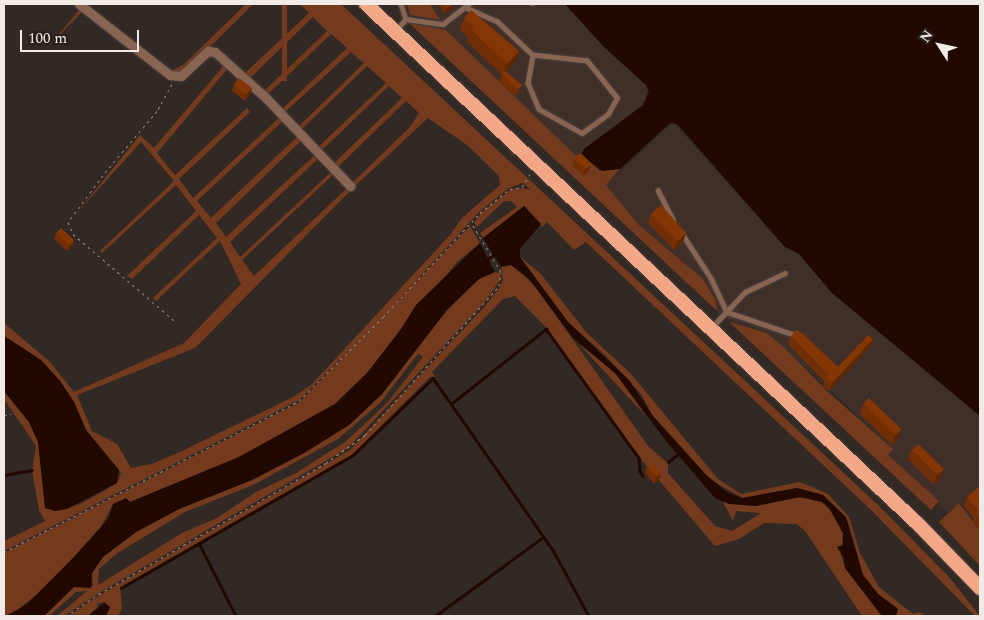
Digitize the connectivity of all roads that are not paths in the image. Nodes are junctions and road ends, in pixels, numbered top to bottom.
1 (80, 4) edge
2 (366, 4) edge
3 (400, 4) edge
4 (467, 6) edge
5 (406, 19) junction
6 (395, 31) junction
7 (533, 55) junction
8 (350, 186) dead end
9 (658, 190) dead end
10 (785, 273) dead end
11 (727, 312) junction
12 (711, 328) junction
13 (805, 340) edge
14 (980, 588) edge

1 - 8 street
2 - 6 highway
3 - 5 lane
4 - 5 lane
4 - 7 lane
5 - 6 lane
6 - 12 highway
7 - 7 lane
9 - 11 lane
10 - 11 lane
11 - 12 lane
11 - 13 lane
12 - 14 highway

